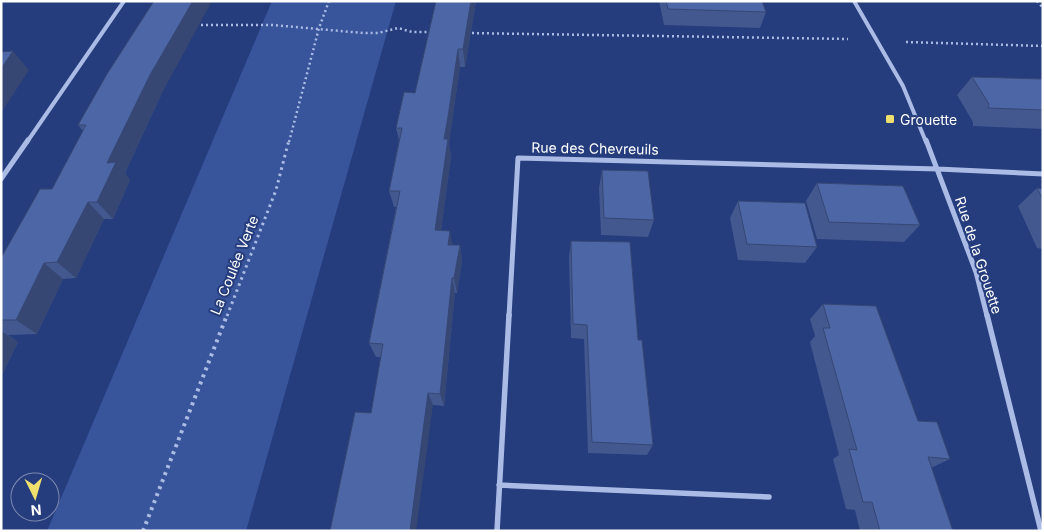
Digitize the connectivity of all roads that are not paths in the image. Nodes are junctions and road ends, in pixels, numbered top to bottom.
1 (124, 1) edge
2 (854, 1) edge
3 (938, 169) junction
4 (1043, 174) edge
5 (1, 179) edge
6 (499, 485) junction
7 (769, 497) dead end
8 (497, 531) edge
9 (1042, 531) edge

1 - 5 street
2 - 3 street, Rue de la Grouette
3 - 4 street
3 - 6 street, Rue des Chevreuils
3 - 9 street, Rue de la Grouette
6 - 7 street
6 - 8 street, Rue des Chevreuils

